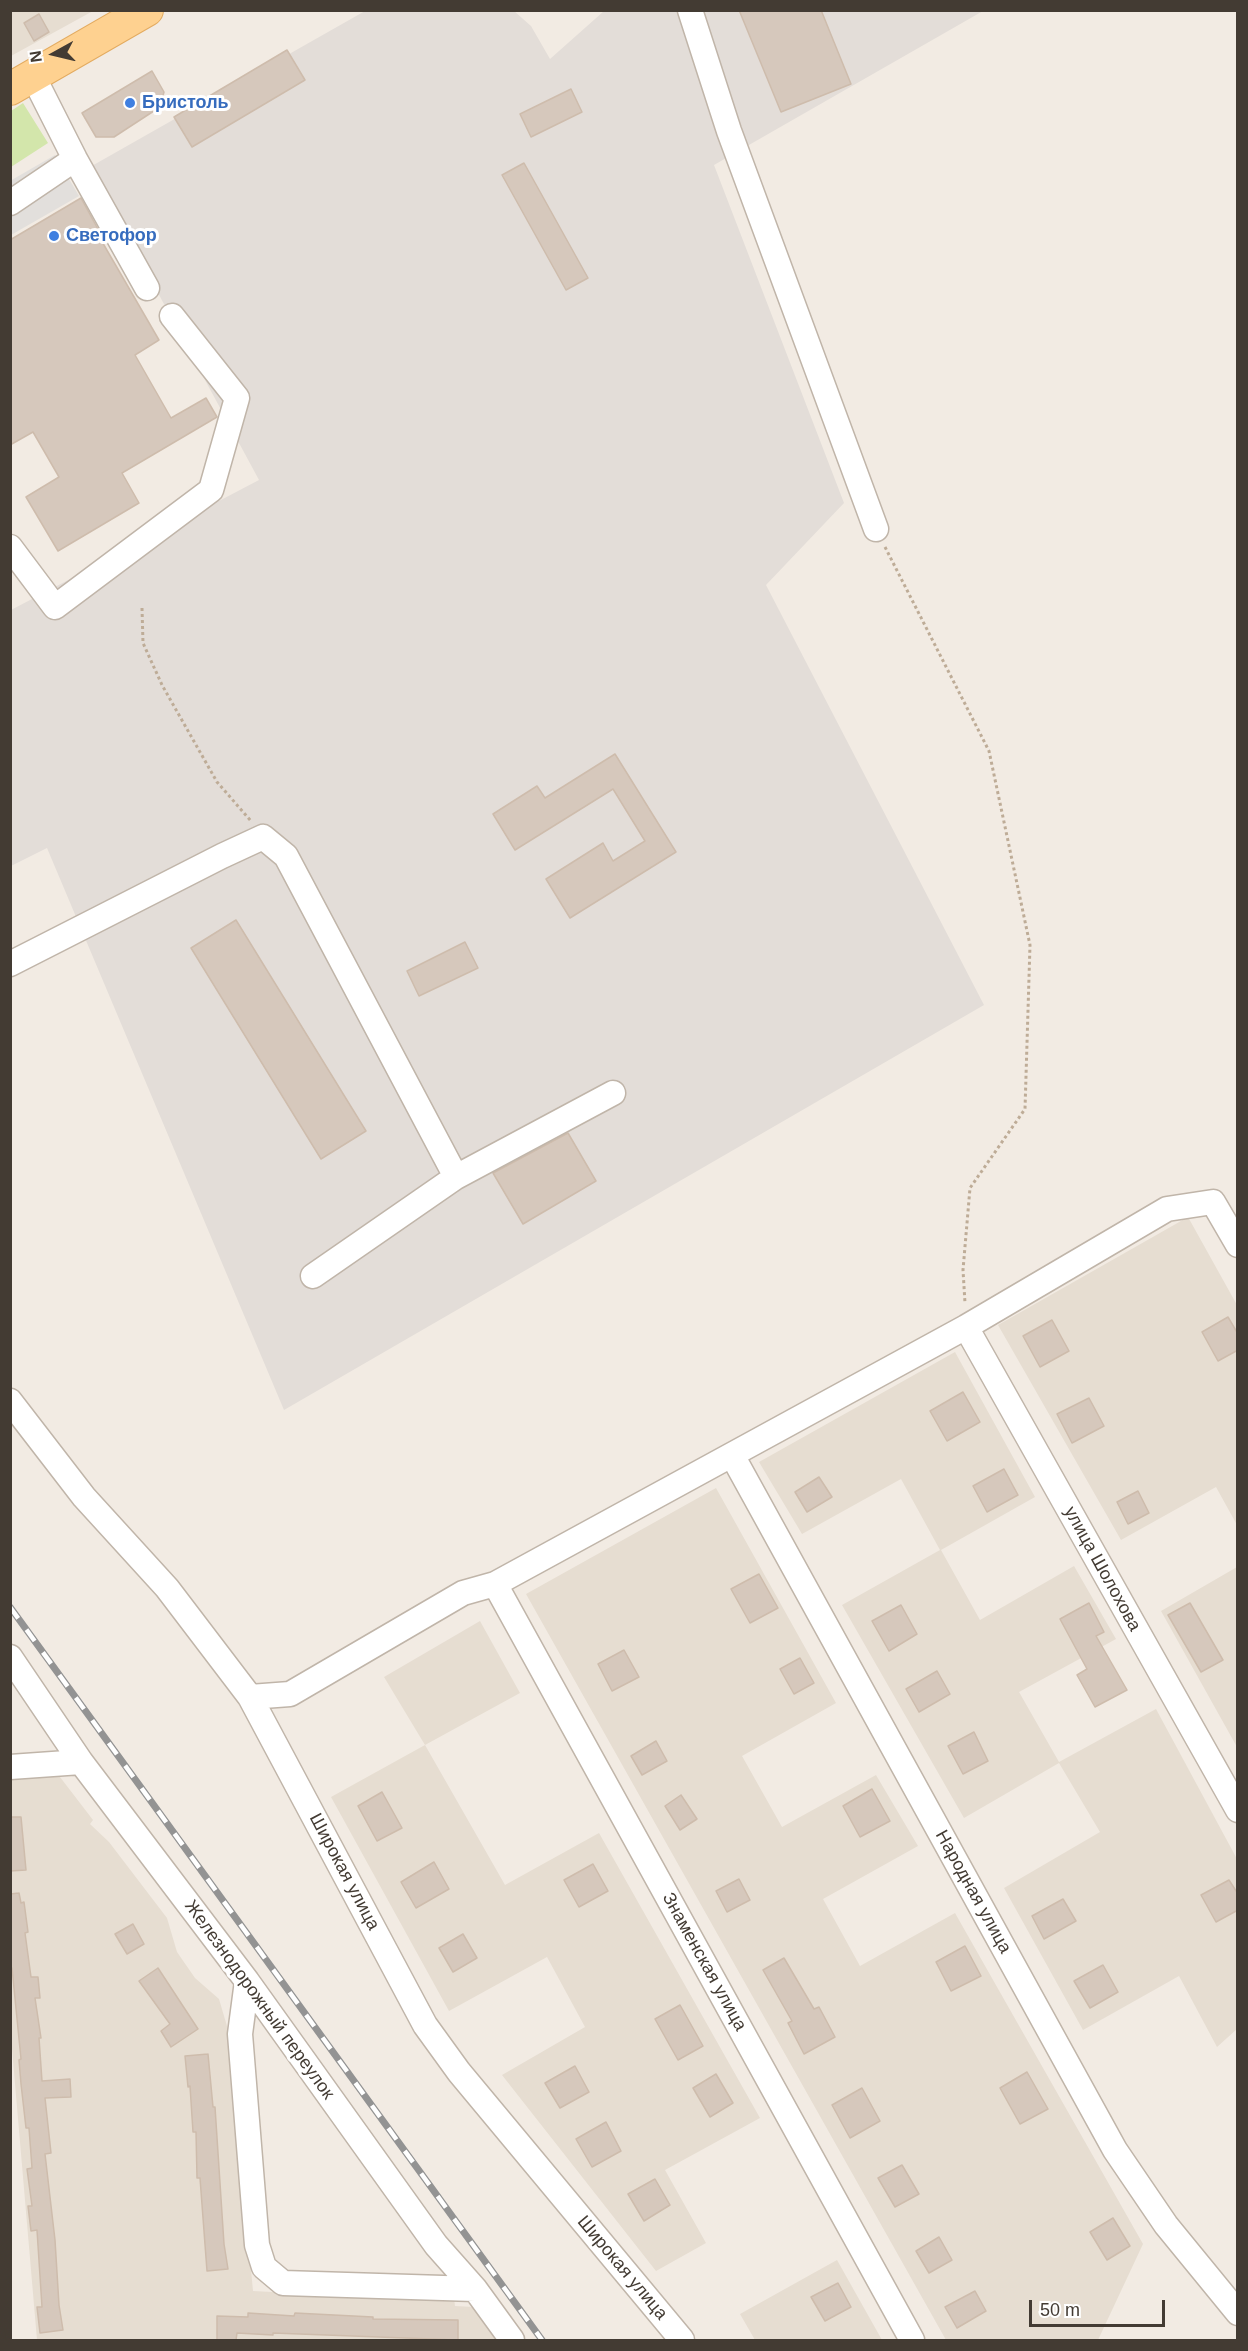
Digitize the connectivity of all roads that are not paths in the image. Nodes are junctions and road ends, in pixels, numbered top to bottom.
1 (147, 10) edge
2 (690, 10) edge
3 (22, 83) edge
4 (75, 159) junction
5 (10, 203) edge
6 (147, 288) dead end
7 (172, 316) dead end
8 (876, 529) road end
9 (10, 547) edge
10 (10, 964) edge
11 (613, 1092) dead end
12 (456, 1177) junction
13 (1238, 1245) edge
14 (313, 1276) dead end
15 (966, 1327) junction
16 (10, 1401) edge
17 (732, 1455) junction
18 (495, 1584) junction
19 (10, 1657) edge
20 (250, 1696) junction
21 (81, 1762) junction
22 (10, 1767) edge
23 (1238, 1810) edge
24 (247, 1981) junction
25 (475, 2289) junction
26 (1238, 2313) edge
27 (512, 2340) edge
28 (682, 2340) edge
29 (912, 2340) edge

1 - 3 main road
2 - 8 street
3 - 4 street
4 - 5 street
4 - 6 street
7 - 9 street
10 - 12 street
11 - 12 street
12 - 14 street
13 - 15 street
15 - 17 street
15 - 23 street, улица Шолохова
16 - 20 street, Широкая улица
17 - 18 street
17 - 26 street, Народная улица
18 - 20 street
18 - 29 street, Знаменская улица
19 - 21 street, Железнодорожный переулок
20 - 28 street, Широкая улица
21 - 22 street
21 - 24 street, Железнодорожный переулок
24 - 25 street, Железнодорожный переулок
24 - 25 street
25 - 27 street, Железнодорожный переулок

